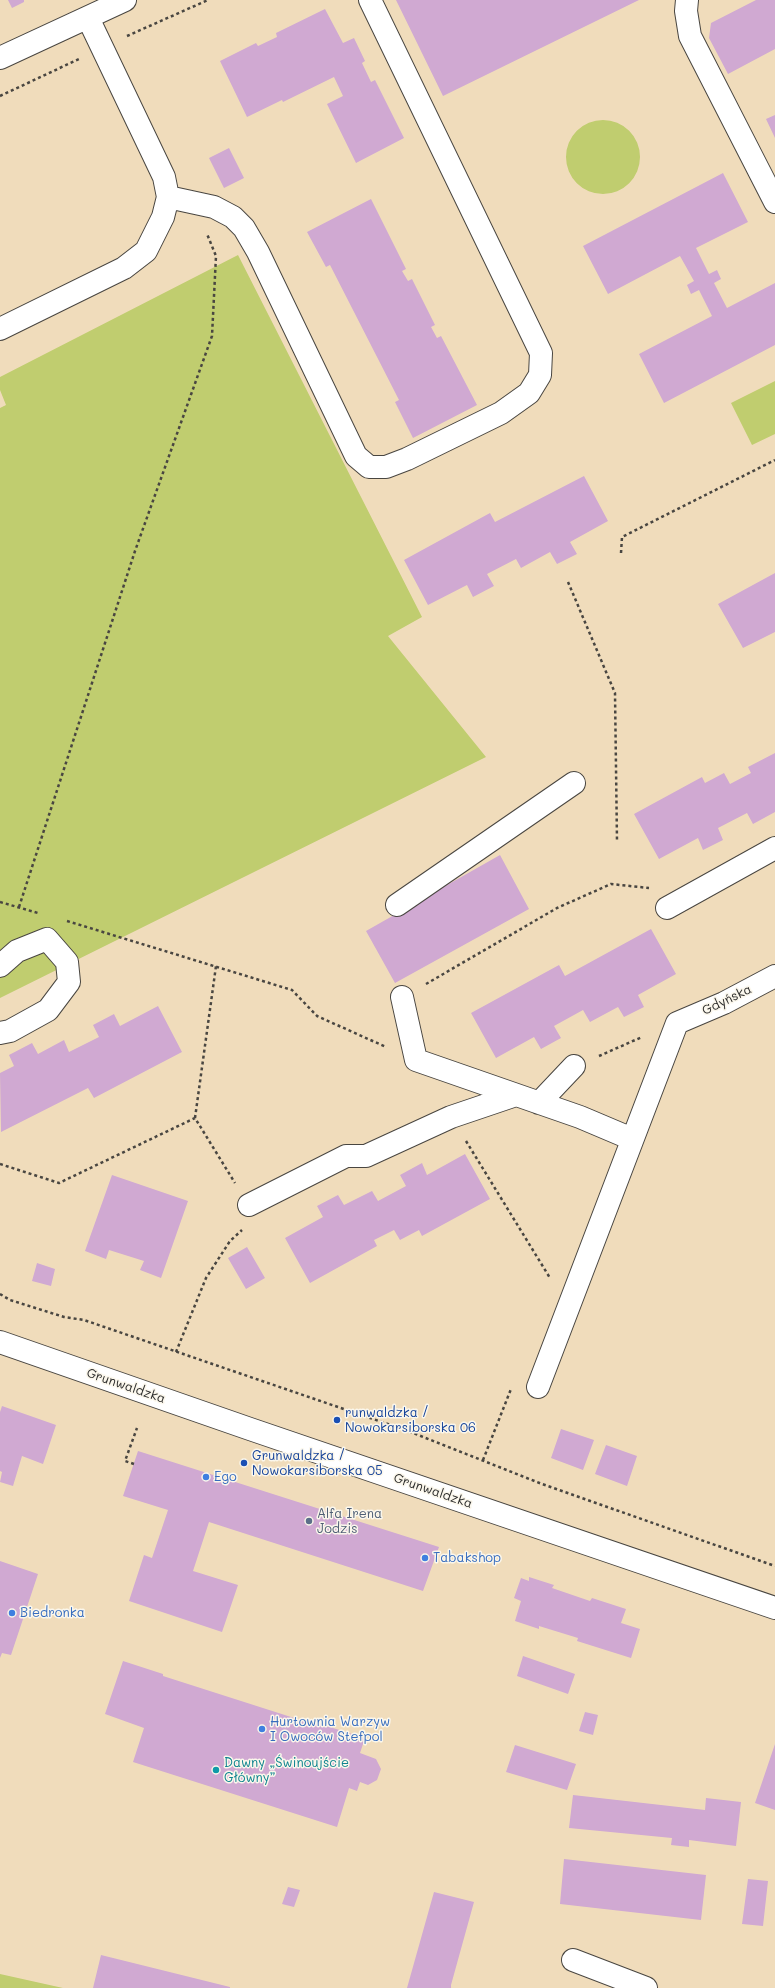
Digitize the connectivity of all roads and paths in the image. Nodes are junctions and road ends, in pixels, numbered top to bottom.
1 (125, 0) edge
2 (370, 0) edge
3 (687, 0) edge
4 (88, 18) junction
5 (0, 58) edge
6 (168, 197) junction
7 (775, 202) edge
8 (204, 227) dead end
9 (0, 329) edge
10 (775, 460) edge
11 (621, 553) dead end
12 (568, 582) dead end
13 (574, 783) dead end
14 (617, 841) dead end
15 (775, 848) edge
16 (654, 889) dead end
17 (0, 902) edge
18 (397, 905) dead end
19 (19, 907) junction
20 (667, 908) dead end
21 (39, 913) dead end
22 (61, 919) dead end
23 (0, 966) edge
24 (216, 966) junction
25 (775, 976) edge
26 (402, 997) joint
27 (0, 1033) edge
28 (617, 1048) dead end
29 (596, 1057) dead end
30 (416, 1060) junction
31 (574, 1066) dead end
32 (516, 1095) junction
33 (539, 1103) junction
34 (451, 1116) junction
35 (195, 1118) junction
36 (632, 1139) junction
37 (0, 1164) edge
38 (249, 1205) junction
39 (0, 1294) edge
40 (569, 1305) junction
41 (0, 1342) edge
42 (176, 1352) junction
43 (538, 1387) dead end
44 (137, 1428) dead end
45 (134, 1464) dead end
46 (775, 1566) edge
47 (775, 1608) edge
48 (573, 1960) dead end
49 (646, 1988) edge

1 - 4 street
2 - 6 street
3 - 7 street
4 - 5 street
4 - 6 street
6 - 9 street
8 - 19 path
10 - 11 path
12 - 14 path
13 - 18 street
15 - 20 street
16 - 26 path
17 - 19 path
19 - 21 path
22 - 24 path
23 - 27 street
24 - 30 path
24 - 35 path
25 - 36 street, Gdyńska
26 - 30 street
28 - 29 path
30 - 32 street
31 - 33 street
32 - 33 street
32 - 34 street
33 - 36 street
34 - 38 street
34 - 40 path
35 - 37 path
35 - 38 path
36 - 40 street
38 - 42 path
39 - 42 path
40 - 43 street
41 - 47 street, Grunwaldzka
42 - 46 path
44 - 45 path
48 - 49 street

